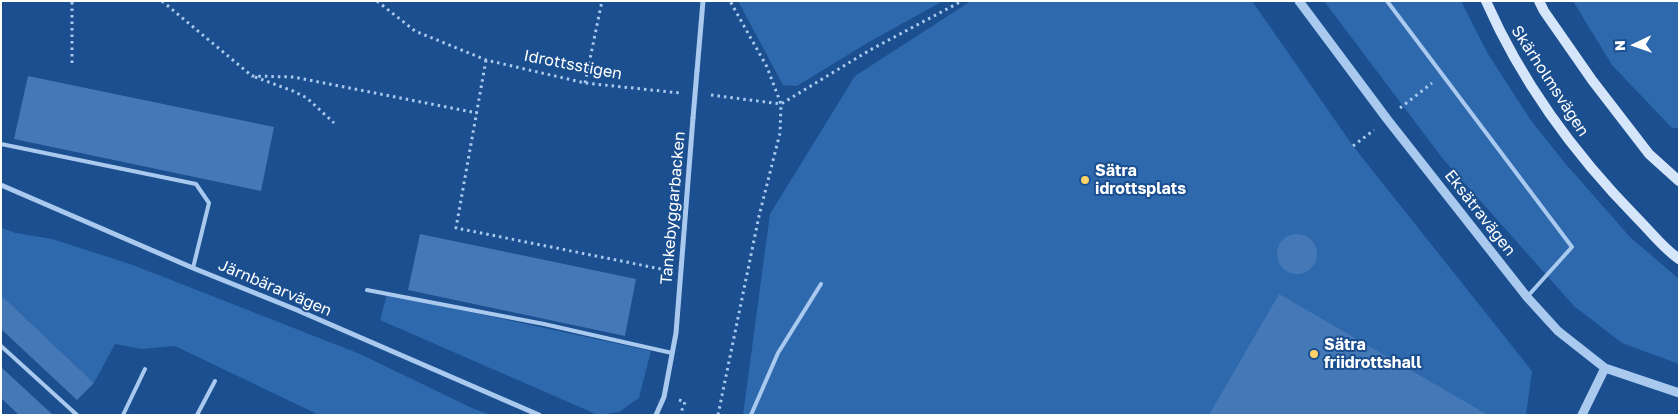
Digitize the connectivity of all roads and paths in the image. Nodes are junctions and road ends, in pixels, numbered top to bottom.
1 (72, 1) edge
2 (162, 1) edge
3 (377, 1) edge
4 (602, 1) edge
5 (702, 1) edge
6 (730, 1) edge
7 (962, 1) edge
8 (1298, 1) edge
9 (1387, 1) edge
10 (1486, 1) edge
11 (1539, 1) edge
12 (486, 60) junction
13 (72, 63) dead end
14 (252, 76) junction
15 (585, 83) junction
16 (681, 93) dead end
17 (709, 95) dead end
18 (781, 104) junction
19 (477, 113) junction
20 (334, 123) dead end
21 (1, 144) edge
22 (1679, 182) edge
23 (1, 185) edge
24 (1679, 259) edge
25 (193, 268) junction
26 (681, 273) junction
27 (821, 284) dead end
28 (367, 290) dead end
29 (1527, 297) junction
30 (1, 346) edge
31 (672, 353) junction
32 (1605, 368) junction
33 (145, 369) dead end
34 (214, 382) dead end
35 (1679, 393) edge
36 (77, 415) edge
37 (123, 415) edge
38 (197, 415) edge
39 (539, 415) edge
40 (656, 415) edge
41 (718, 415) edge
42 (751, 415) edge
43 (1582, 415) edge

1 - 13 path
2 - 14 path
3 - 12 path, Idrottsstigen
4 - 15 path
5 - 26 street, Tankebyggarbacken, bridge
6 - 18 path
7 - 18 path
8 - 29 street, Eksätravägen
9 - 29 lane
10 - 24 main road, Skärholmsvägen
11 - 22 main road, Skärholmsvägen
12 - 15 path, Idrottsstigen
12 - 19 path
14 - 19 path
14 - 20 path
15 - 16 path, Idrottsstigen
17 - 18 path
18 - 41 path
19 - 26 path
21 - 25 lane
23 - 25 street, Järnbärarvägen
25 - 39 street, Järnbärarvägen
26 - 31 street, Tankebyggarbacken
27 - 42 lane
28 - 31 lane
29 - 32 street, Eksätravägen
30 - 36 lane
31 - 40 street, Tankebyggarbacken
32 - 35 street, Eksätravägen
32 - 43 street
33 - 37 lane
34 - 38 lane

